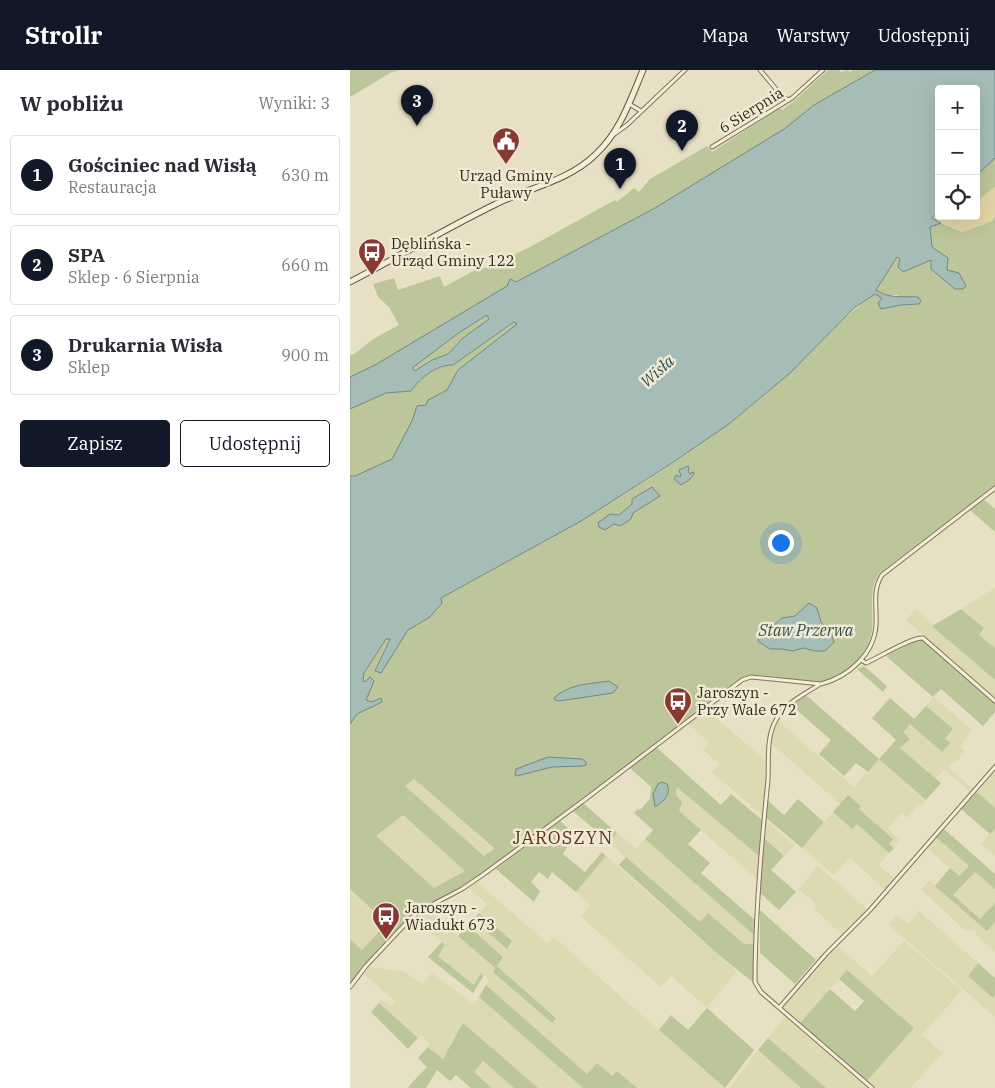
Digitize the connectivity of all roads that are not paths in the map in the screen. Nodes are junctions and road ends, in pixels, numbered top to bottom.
1 (643, 70) edge
2 (685, 70) edge
3 (760, 70) edge
4 (823, 70) edge
5 (788, 100) junction
6 (629, 103) junction
7 (641, 112) junction
8 (613, 135) junction
9 (712, 147) dead end
10 (350, 282) edge
11 (995, 488) edge
12 (861, 660) junction
13 (821, 684) junction
14 (995, 701) edge
15 (995, 767) edge
16 (350, 986) edge
17 (780, 1007) junction
18 (872, 1088) edge

1 - 6 main road
2 - 7 street
3 - 5 street
4 - 5 street, 6 Sierpnia
5 - 9 street, 6 Sierpnia
6 - 7 street
6 - 8 main road
7 - 8 street
8 - 10 main road
11 - 12 street
12 - 13 street
12 - 14 street
13 - 16 street
13 - 17 street
15 - 17 street
17 - 18 street

